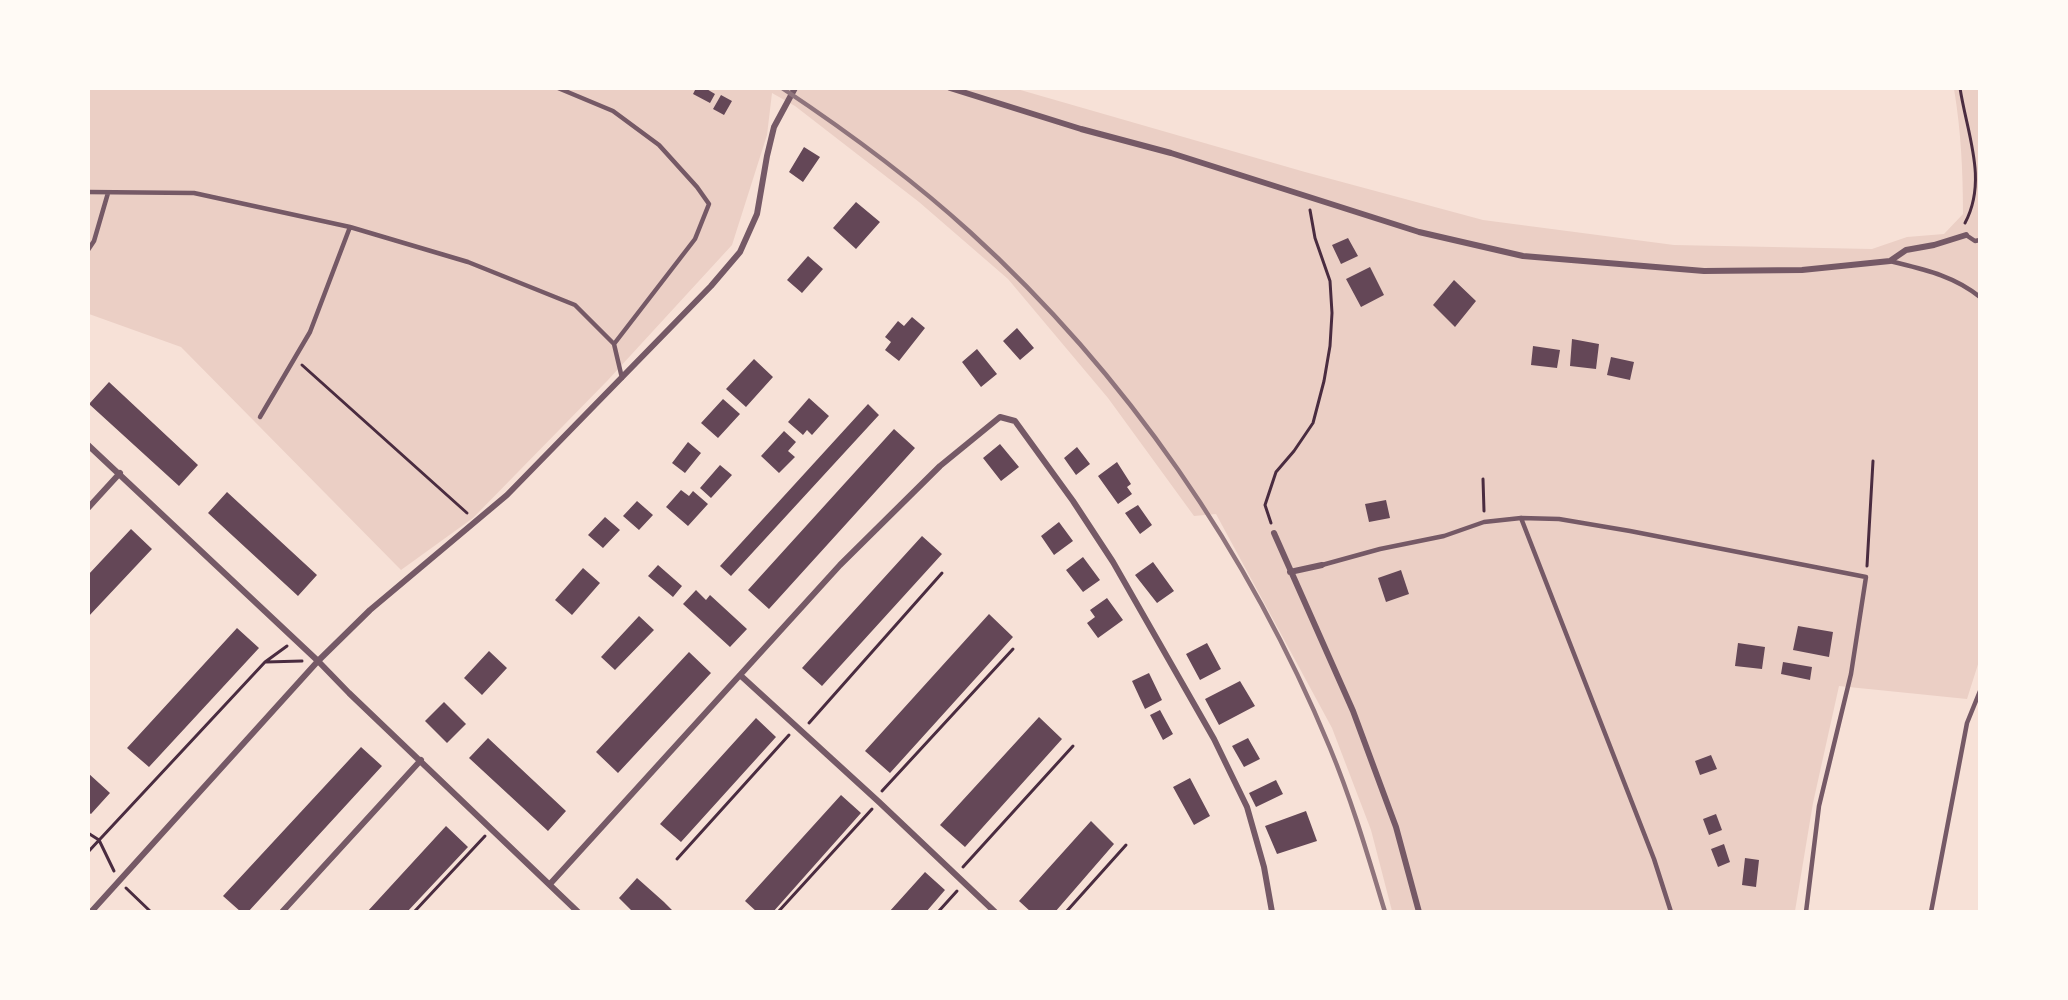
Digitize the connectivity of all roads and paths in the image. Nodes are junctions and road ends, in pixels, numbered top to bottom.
1 (558, 88) edge
2 (795, 88) edge
3 (950, 88) edge
4 (1960, 88) edge
5 (88, 192) edge
6 (108, 193) junction
7 (1308, 198) junction
8 (350, 227) junction
9 (1966, 235) joint
10 (1957, 238) junction
11 (1980, 240) edge
12 (88, 250) edge
13 (1890, 261) junction
14 (1980, 297) edge
15 (614, 344) junction
16 (294, 358) junction
17 (622, 378) junction
18 (260, 417) dead end
19 (88, 445) edge
20 (1873, 461) dead end
21 (120, 473) junction
22 (1483, 479) dead end
23 (88, 508) edge
24 (1521, 518) junction
25 (477, 522) junction
26 (1484, 522) junction
27 (1274, 533) joint
28 (1322, 565) joint
29 (1290, 572) junction
30 (942, 573) dead end
31 (1866, 577) junction
32 (295, 639) junction
33 (1013, 649) dead end
34 (318, 661) junction
35 (265, 662) junction
36 (740, 675) junction
37 (1980, 691) edge
38 (799, 729) junction
39 (1073, 746) dead end
40 (421, 760) junction
41 (877, 800) junction
42 (493, 828) junction
43 (88, 833) edge
44 (99, 840) junction
45 (1126, 845) dead end
46 (88, 852) edge
47 (677, 859) dead end
48 (956, 875) junction
49 (119, 882) junction
50 (964, 883) junction
51 (550, 884) junction
52 (91, 912) edge
53 (151, 912) edge
54 (282, 912) edge
55 (414, 912) edge
56 (578, 912) edge
57 (777, 912) edge
58 (938, 912) edge
59 (995, 912) edge
60 (1066, 912) edge
61 (1272, 912) edge
62 (1419, 912) edge
63 (1671, 912) edge
64 (1806, 912) edge
65 (1931, 912) edge

1 - 15 lane
2 - 17 street
3 - 7 street
4 - 10 path
5 - 6 lane
6 - 8 lane
6 - 12 lane
7 - 13 street
7 - 27 path
8 - 15 lane
8 - 16 lane
9 - 10 street
9 - 11 lane
10 - 13 street
13 - 14 lane
15 - 17 lane
16 - 18 lane
16 - 25 path
17 - 25 street
19 - 21 street
20 - 31 path
21 - 23 street
21 - 32 street
22 - 26 path
24 - 26 lane
24 - 31 lane
24 - 63 lane
25 - 34 street
26 - 28 lane
27 - 29 street
28 - 29 street
29 - 62 street
30 - 38 path
31 - 64 lane
32 - 34 street
32 - 35 path
33 - 41 path
34 - 35 path
34 - 40 street
34 - 49 street
35 - 44 path
36 - 38 street
36 - 51 street
36 - 61 street
37 - 65 lane
38 - 41 street
38 - 47 path
39 - 48 path
40 - 42 street
40 - 54 street
41 - 48 street
41 - 57 path
42 - 51 street
42 - 55 path
43 - 44 path
44 - 46 path
44 - 49 path
45 - 60 path
48 - 50 street
49 - 52 street
49 - 53 path
50 - 58 path
50 - 59 street
51 - 56 street

